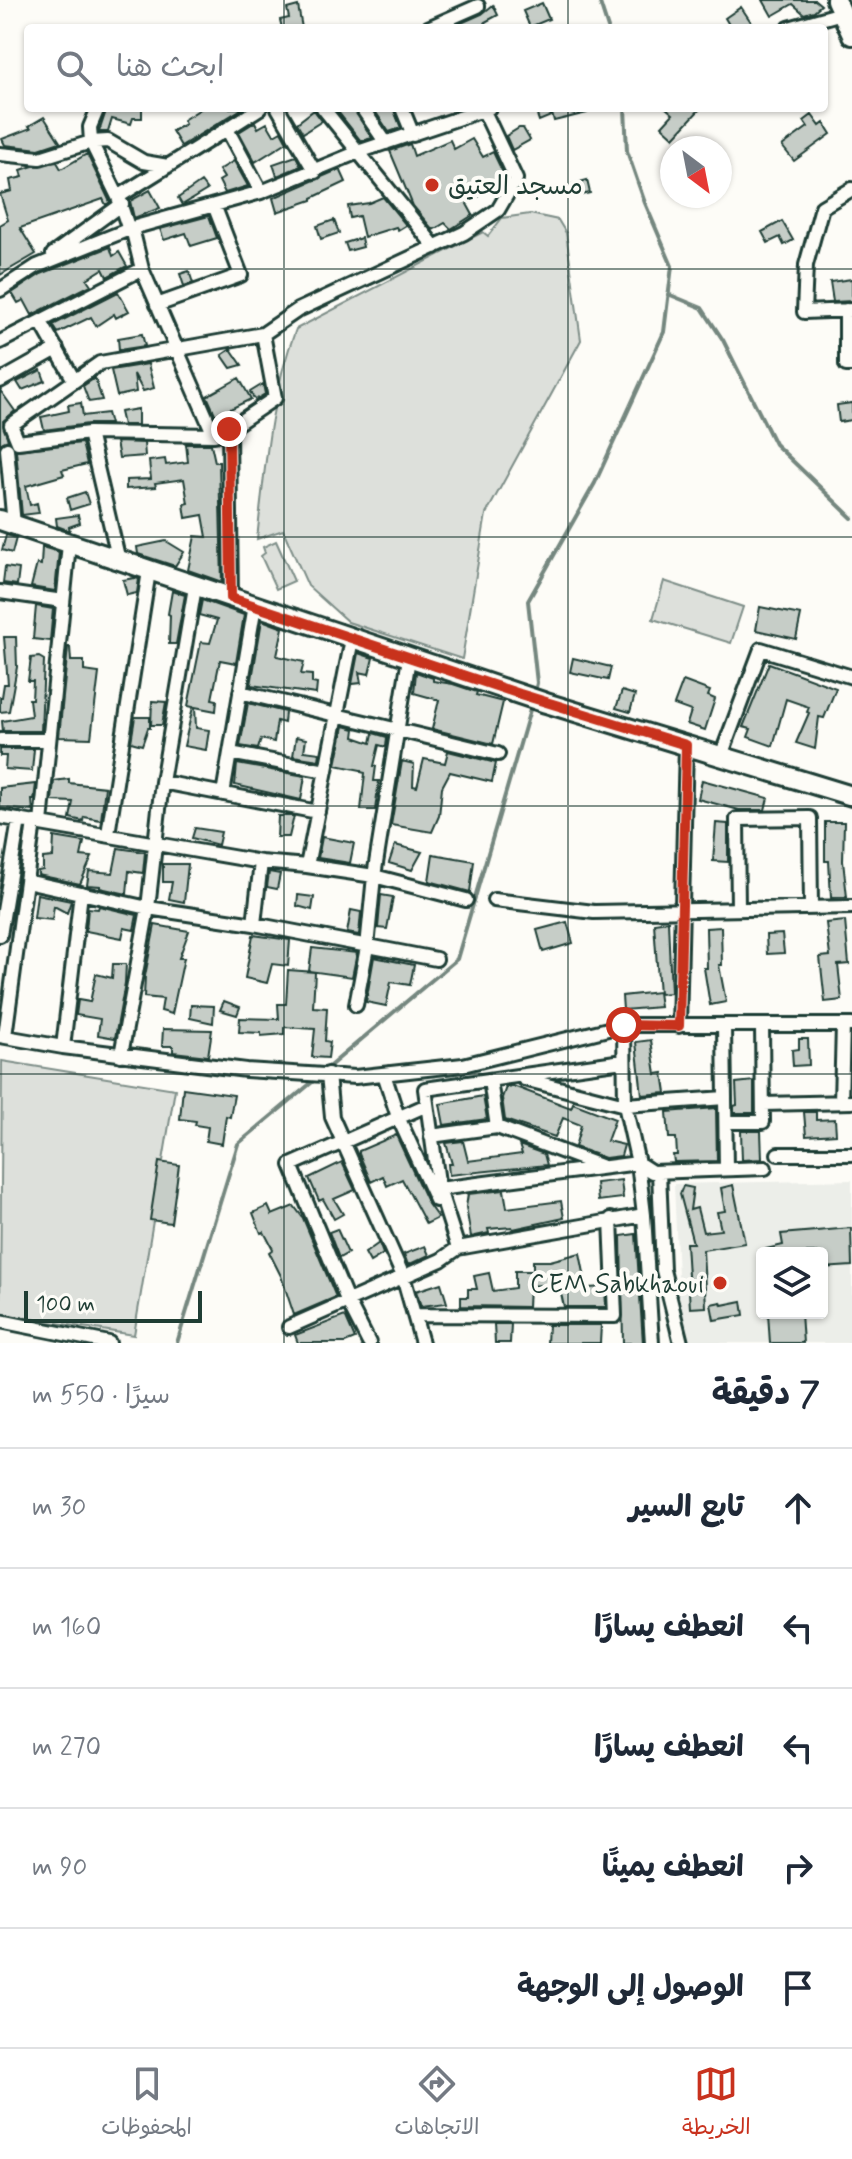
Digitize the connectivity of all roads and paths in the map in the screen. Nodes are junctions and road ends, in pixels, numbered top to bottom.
1 (478, 6) dead end
2 (843, 12) edge
3 (437, 24) edge
4 (802, 24) edge
5 (852, 35) edge
6 (96, 112) edge
7 (254, 112) edge
8 (280, 112) edge
9 (326, 112) edge
10 (365, 112) edge
11 (404, 112) edge
12 (475, 112) edge
13 (484, 112) edge
14 (227, 129) junction
15 (413, 135) junction
16 (91, 142) junction
17 (386, 143) junction
18 (359, 152) junction
19 (0, 154) edge
20 (168, 166) junction
21 (315, 172) junction
22 (852, 189) edge
23 (261, 192) junction
24 (120, 201) junction
25 (214, 205) junction
26 (131, 229) junction
27 (435, 247) junction
28 (37, 266) junction
29 (142, 269) junction
30 (0, 290) edge
31 (157, 305) junction
32 (849, 310) edge
33 (41, 322) junction
34 (263, 334) junction
35 (0, 342) edge
36 (57, 349) junction
37 (177, 350) junction
38 (852, 365) edge
39 (74, 380) junction
40 (0, 381) edge
41 (229, 429) junction
42 (89, 433) junction
43 (214, 435) junction
44 (18, 442) junction
45 (3, 451) edge
46 (7, 523) edge
47 (69, 544) junction
48 (119, 561) junction
49 (149, 571) junction
50 (195, 587) junction
51 (0, 592) edge
52 (231, 598) junction
53 (63, 601) junction
54 (255, 605) junction
55 (352, 639) junction
56 (409, 658) junction
57 (852, 677) edge
58 (240, 692) junction
59 (337, 715) junction
60 (397, 731) junction
61 (0, 740) edge
62 (49, 740) junction
63 (686, 745) junction
64 (230, 753) junction
65 (498, 754) dead end
66 (721, 756) junction
67 (326, 771) junction
68 (162, 782) junction
69 (223, 794) junction
70 (852, 796) edge
71 (318, 812) junction
72 (0, 817) edge
73 (19, 820) junction
74 (38, 823) junction
75 (108, 834) junction
76 (154, 842) junction
77 (261, 862) junction
78 (307, 866) junction
79 (374, 876) junction
80 (26, 881) junction
81 (4, 888) edge
82 (81, 893) junction
83 (466, 900) dead end
84 (494, 900) dead end
85 (852, 907) edge
86 (148, 908) junction
87 (811, 908) junction
88 (738, 909) junction
89 (682, 911) junction
90 (254, 924) junction
91 (0, 935) edge
92 (367, 947) junction
93 (436, 959) dead end
94 (356, 1005) dead end
95 (624, 1025) junction
96 (762, 1025) junction
97 (847, 1025) edge
98 (679, 1026) junction
99 (724, 1026) junction
100 (3, 1036) edge
101 (63, 1047) junction
102 (121, 1055) junction
103 (623, 1061) junction
104 (328, 1074) junction
105 (384, 1074) junction
106 (515, 1076) junction
107 (490, 1080) junction
108 (725, 1098) junction
109 (847, 1102) edge
110 (763, 1104) junction
111 (427, 1105) junction
112 (625, 1105) junction
113 (398, 1117) junction
114 (726, 1122) junction
115 (497, 1127) junction
116 (431, 1136) junction
117 (343, 1142) junction
118 (778, 1154) dead end
119 (852, 1154) edge
120 (638, 1163) junction
121 (765, 1168) dead end
122 (606, 1169) junction
123 (726, 1169) junction
124 (659, 1172) junction
125 (439, 1189) junction
126 (644, 1215) junction
127 (611, 1219) junction
128 (458, 1248) junction
129 (403, 1276) junction
130 (347, 1300) junction
131 (414, 1315) junction
132 (0, 1321) edge
133 (289, 1327) dead end
134 (39, 1328) junction
135 (365, 1342) edge
136 (36, 1343) edge
137 (109, 1343) edge
138 (422, 1343) edge
139 (652, 1343) edge
140 (681, 1343) edge

1 - 3 street
2 - 4 street
2 - 5 street
6 - 16 street
7 - 14 street
8 - 21 street
9 - 18 street
10 - 17 street
11 - 15 street
12 - 15 street
13 - 27 street
14 - 20 street
14 - 23 street
15 - 17 street
16 - 19 street
16 - 20 street
16 - 24 street
17 - 18 street
18 - 21 street
18 - 27 street
20 - 24 street
21 - 23 street
22 - 32 street
23 - 25 street
24 - 26 street
24 - 28 street
25 - 26 street
25 - 31 street
26 - 28 street
26 - 29 street
27 - 34 street
28 - 30 street
29 - 31 street
29 - 33 street
31 - 37 street
32 - 38 street
33 - 35 street
33 - 36 street
34 - 37 street
34 - 41 street
36 - 39 street
36 - 40 street
37 - 39 street
37 - 43 street
39 - 44 street
41 - 43 street
41 - 52 street
42 - 43 street
42 - 44 street
42 - 48 street
44 - 45 street
45 - 46 street
46 - 47 street
47 - 48 street
47 - 53 street
48 - 49 street
49 - 50 street
49 - 75 street
50 - 52 street
50 - 68 street
51 - 53 street
52 - 54 street
53 - 62 street
54 - 55 street
54 - 58 street
55 - 56 street
55 - 59 street
56 - 60 street
56 - 63 street
57 - 66 street
58 - 59 street
58 - 64 street
59 - 60 street
59 - 67 street
60 - 65 street
60 - 79 street
61 - 62 street
62 - 74 street
63 - 66 street
63 - 89 street
64 - 67 street
64 - 69 street
66 - 70 street
67 - 71 street
68 - 69 street
68 - 76 street
69 - 71 street
71 - 78 street
72 - 73 street
73 - 74 street
73 - 81 street
74 - 75 street
74 - 80 street
75 - 76 street
76 - 77 street
76 - 86 street
77 - 78 street
77 - 90 street
78 - 79 street
79 - 83 street
79 - 92 street
80 - 82 street
80 - 100 street
81 - 91 street
82 - 86 street
82 - 101 street
84 - 89 street
85 - 87 street
86 - 90 street
86 - 102 street
87 - 88 street
87 - 88 street
88 - 89 street
89 - 98 street
90 - 92 street
92 - 93 street
92 - 94 street
95 - 98 street
95 - 103 street
95 - 105 street
96 - 97 street
96 - 99 street
96 - 110 street
97 - 109 street
98 - 99 street
99 - 108 street
100 - 101 street
101 - 102 street
102 - 104 street
103 - 106 street
103 - 112 street
104 - 105 street
104 - 117 street
105 - 113 street
106 - 107 street
106 - 112 street
107 - 111 street
107 - 115 street
108 - 112 street
108 - 114 street
109 - 110 street
110 - 114 street
111 - 113 street
111 - 116 street
112 - 120 street
113 - 117 street
113 - 128 street
114 - 123 street
115 - 116 street
115 - 122 street
116 - 125 street
117 - 129 street
117 - 130 street
118 - 119 street
120 - 122 street
120 - 124 street
120 - 126 street
121 - 123 street
122 - 125 street
123 - 124 street
124 - 140 street
125 - 128 street
126 - 127 street
126 - 139 street
127 - 128 street
127 - 131 street
128 - 129 street
129 - 130 street
129 - 131 street
130 - 133 street
130 - 135 street
131 - 138 street
132 - 134 street
134 - 136 street
134 - 137 street

